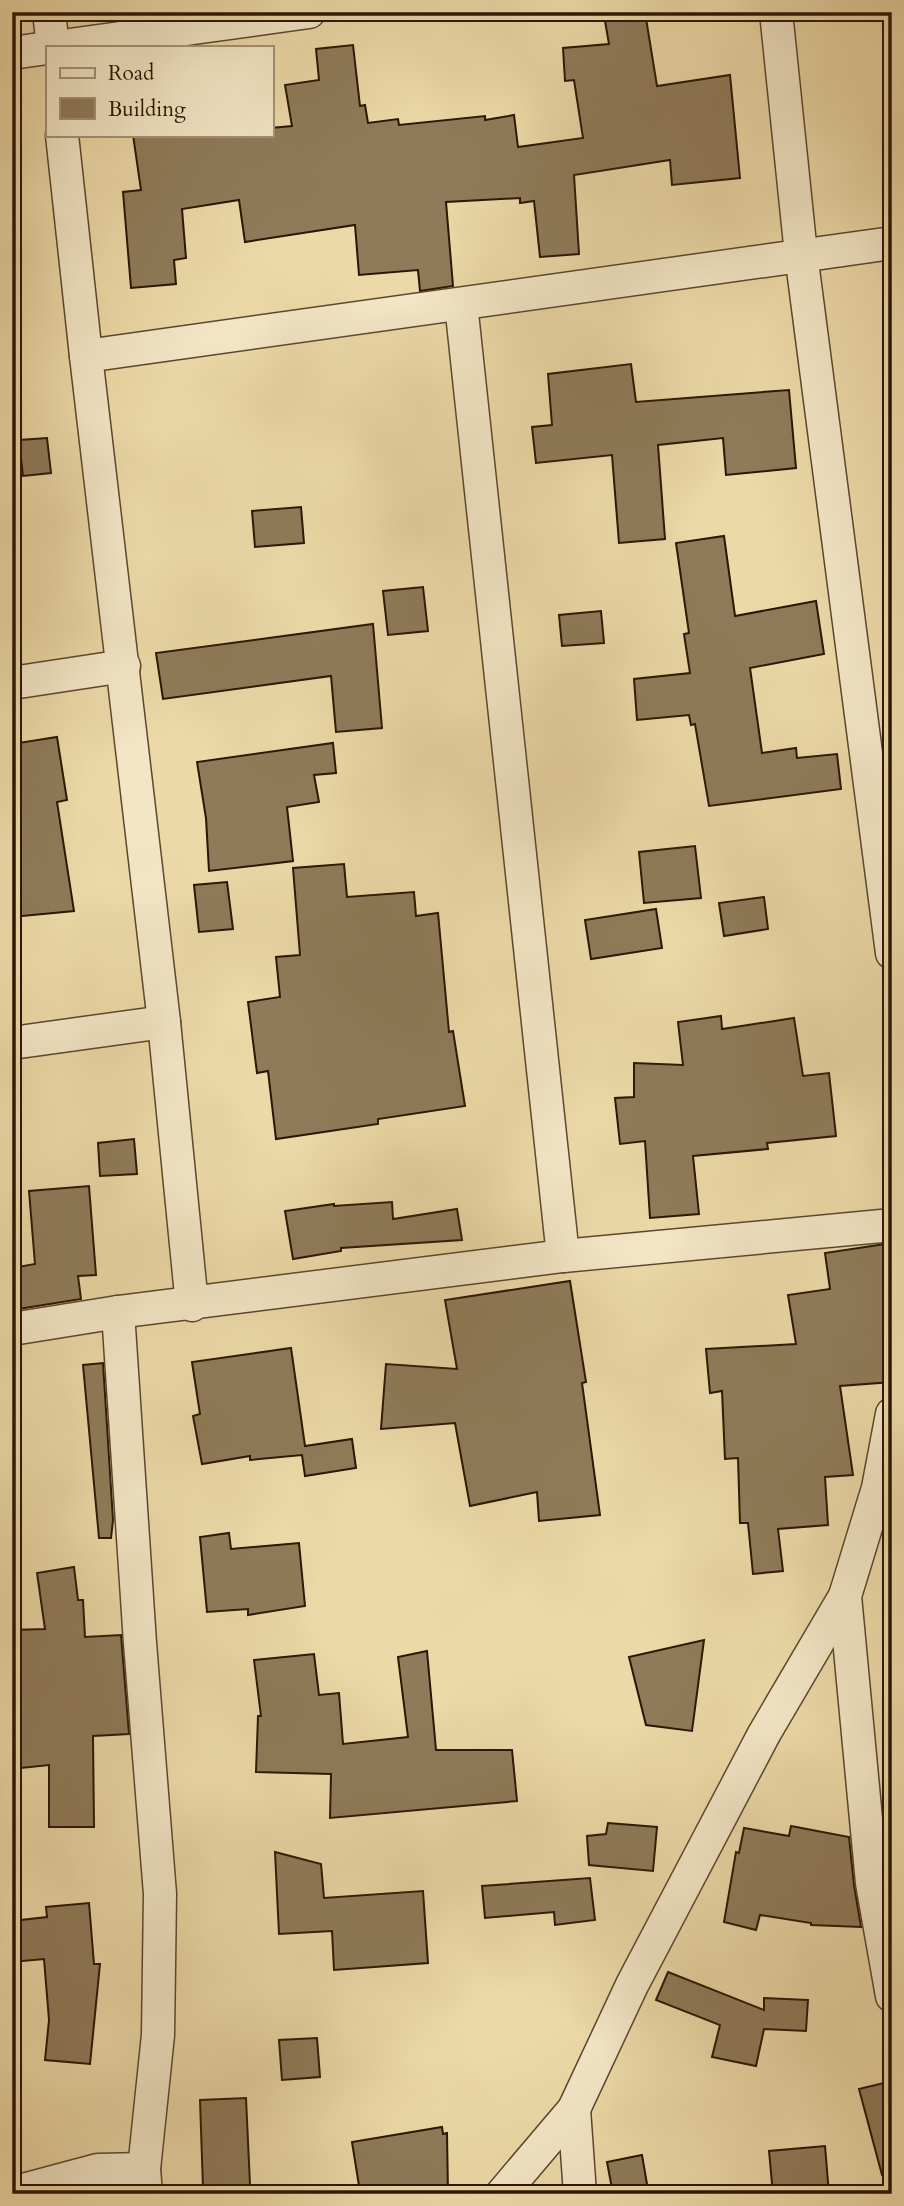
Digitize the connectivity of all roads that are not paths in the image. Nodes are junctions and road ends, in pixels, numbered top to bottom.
1 (49, 12) edge
2 (309, 12) edge
3 (776, 12) edge
4 (54, 46) edge
5 (61, 46) edge
6 (46, 48) edge
7 (12, 53) edge
8 (62, 136) edge
9 (892, 243) edge
10 (801, 254) junction
11 (461, 304) junction
12 (86, 356) junction
13 (124, 666) junction
14 (12, 683) edge
15 (892, 953) edge
16 (164, 1022) junction
17 (12, 1043) edge
18 (892, 1225) edge
19 (563, 1256) junction
20 (191, 1305) junction
21 (118, 1312) junction
22 (12, 1329) edge
23 (892, 1414) edge
24 (845, 1596) junction
25 (892, 1996) edge
26 (575, 2109) junction
27 (145, 2182) edge
28 (12, 2193) edge
29 (502, 2194) edge
30 (580, 2194) edge

1 - 4 street
2 - 5 street
3 - 10 street
6 - 7 street
8 - 12 street
9 - 10 street
10 - 11 street
10 - 15 street
11 - 12 street
11 - 19 street
12 - 13 street
13 - 14 street
13 - 16 street
16 - 17 street
16 - 20 street
18 - 19 street
19 - 20 street
20 - 21 street
21 - 22 street
21 - 27 street
23 - 24 street
24 - 25 street
24 - 26 street
26 - 29 street
26 - 30 street
27 - 28 street

